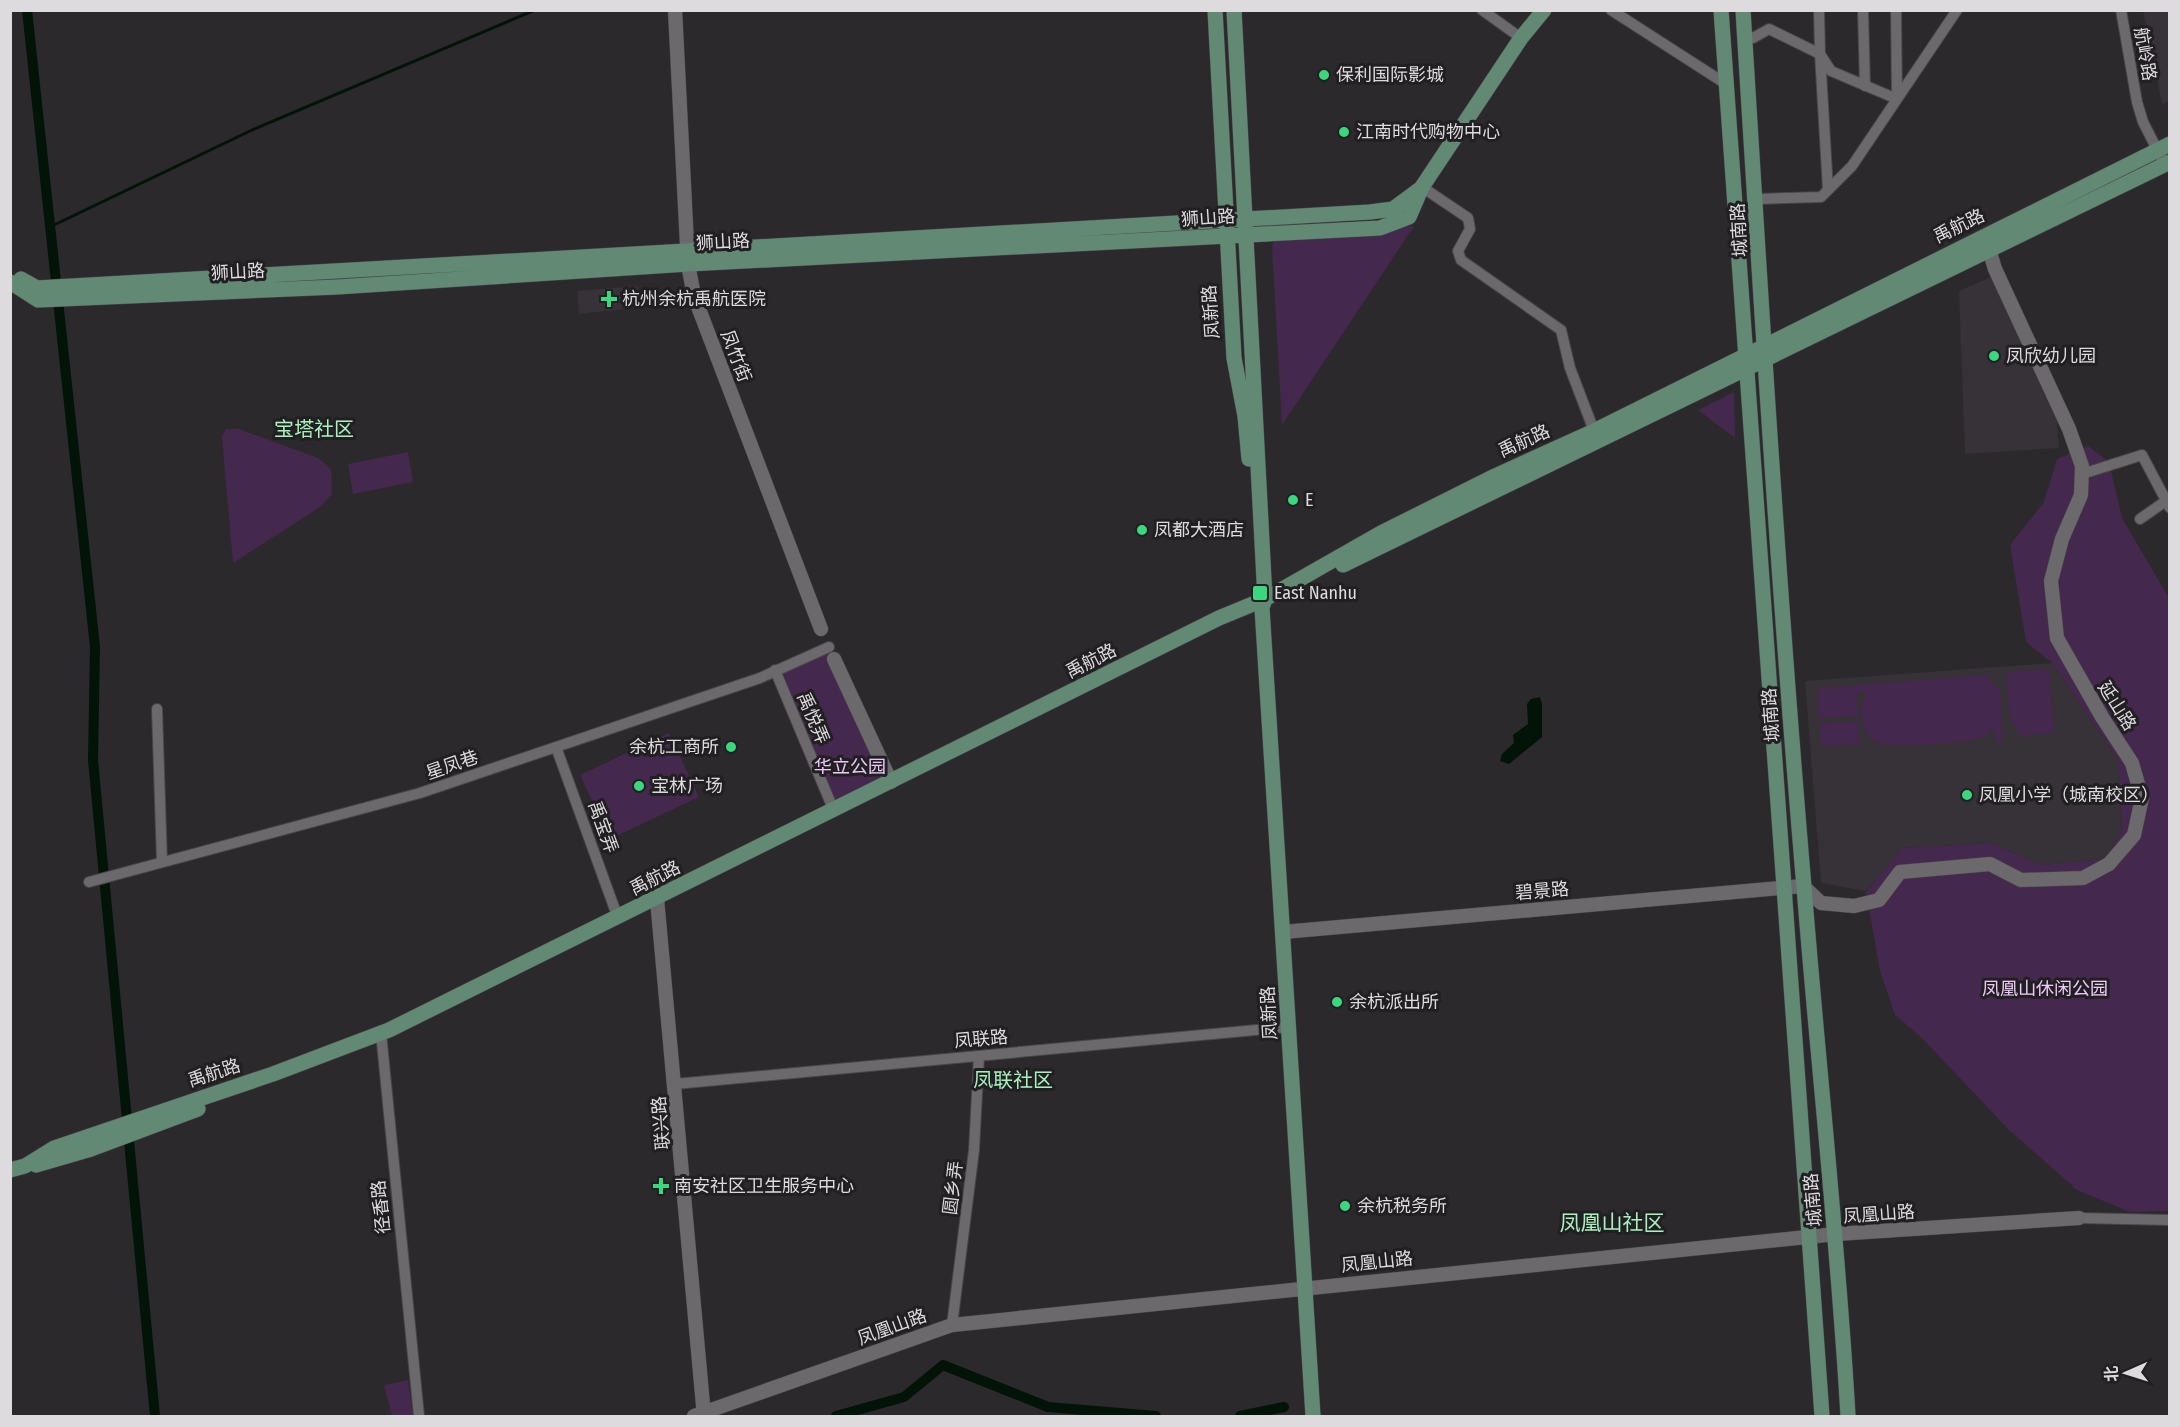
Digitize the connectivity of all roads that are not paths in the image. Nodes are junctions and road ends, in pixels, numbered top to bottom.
1 (675, 10) edge
2 (1215, 10) edge
3 (1234, 10) edge
4 (1482, 10) edge
5 (1544, 10) edge
6 (1611, 10) edge
7 (1721, 10) edge
8 (1743, 10) edge
9 (1819, 10) edge
10 (1863, 10) edge
11 (1896, 10) edge
12 (1957, 10) edge
13 (2121, 10) edge
14 (1745, 35) junction
15 (1521, 39) junction
16 (1820, 54) junction
17 (1726, 84) junction
18 (1865, 86) junction
19 (1897, 99) junction
20 (2163, 147) edge
21 (2168, 165) edge
22 (1422, 186) junction
23 (1828, 190) junction
24 (1756, 199) junction
25 (1246, 218) junction
26 (1227, 220) junction
27 (1247, 234) junction
28 (1226, 236) junction
29 (1989, 249) junction
30 (688, 256) junction
31 (10, 273) edge
32 (10, 282) edge
33 (38, 294) junction
34 (1765, 351) junction
35 (1746, 360) junction
36 (1597, 436) junction
37 (2082, 474) junction
38 (2168, 502) edge
39 (2140, 519) dead end
40 (1262, 603) junction
41 (821, 629) joint
42 (831, 653) junction
43 (776, 670) junction
44 (157, 709) dead end
45 (556, 747) junction
46 (891, 782) junction
47 (834, 811) junction
48 (162, 862) junction
49 (89, 882) dead end
50 (1803, 886) junction
51 (1782, 888) junction
52 (657, 903) junction
53 (618, 918) junction
54 (1283, 932) junction
55 (1289, 1027) junction
56 (381, 1037) junction
57 (979, 1056) junction
58 (675, 1083) junction
59 (10, 1172) edge
60 (2079, 1218) joint
61 (2169, 1220) edge
62 (1836, 1234) junction
63 (1809, 1237) junction
64 (1305, 1287) junction
65 (952, 1324) junction
66 (700, 1415) edge
67 (419, 1416) edge
68 (1314, 1416) edge
69 (1822, 1416) edge
70 (1848, 1416) edge

1 - 30 street, 凤竹街
2 - 26 main road, 凤新路
3 - 25 main road, 凤新路
4 - 15 street
5 - 15 main road, 狮山路
6 - 17 street
7 - 17 main road, 城南路
8 - 14 main road, 城南路
9 - 16 street
10 - 18 street
11 - 19 street
12 - 19 street
13 - 20 street, 航岭路
14 - 16 street
14 - 24 main road, 城南路
15 - 22 main road, 狮山路
16 - 18 street
16 - 23 street
17 - 35 main road, 城南路
18 - 19 street
19 - 23 street
20 - 21 street, 航岭路
20 - 34 main road, 禹航路
21 - 29 main road, 禹航路
22 - 25 main road, 狮山路
22 - 27 main road, 狮山路
22 - 36 street
23 - 24 street
24 - 34 main road, 城南路
25 - 26 main road, 狮山路
25 - 27 main road, 凤新路
26 - 28 main road, 凤新路
26 - 30 main road, 狮山路
27 - 28 main road, 狮山路
27 - 40 main road, 凤新路
28 - 30 main road, 狮山路
28 - 40 main road, 凤新路
29 - 34 main road, 禹航路
29 - 37 street, 延山路
30 - 33 main road, 狮山路
30 - 41 street, 凤竹街
31 - 33 main road
32 - 33 main road
34 - 35 main road, 禹航路
34 - 50 main road, 城南路
35 - 36 main road, 禹航路
35 - 51 main road, 城南路
36 - 40 main road, 禹航路
37 - 38 street
37 - 50 street, 延山路
38 - 39 street
40 - 46 main road, 禹航路
40 - 52 main road, 禹航路
40 - 54 main road, 凤新路
41 - 42 street
42 - 43 street, 星凤巷
42 - 46 street
43 - 45 street, 星凤巷
43 - 47 street, 禹悦弄
44 - 48 street
45 - 48 street, 星凤巷
45 - 53 street, 禹宝弄
46 - 47 main road, 禹航路
47 - 52 main road, 禹航路
48 - 49 street, 星凤巷
50 - 51 street, 碧景路
50 - 62 main road, 城南路
51 - 54 street, 碧景路
51 - 63 main road, 城南路
52 - 53 main road, 禹航路
52 - 56 main road, 禹航路
52 - 58 street, 联兴路
53 - 56 main road, 禹航路
54 - 55 main road, 凤新路
55 - 57 street, 凤联路
55 - 64 main road, 凤新路
56 - 59 main road, 禹航路
56 - 67 street, 径香路
57 - 58 street, 凤联路
57 - 65 street, 圆乡弄
58 - 66 street, 联兴路
60 - 61 street
60 - 62 street, 凤凰山路
62 - 63 street, 凤凰山路
62 - 70 main road, 城南路
63 - 64 street, 凤凰山路
63 - 69 main road, 城南路
64 - 65 street, 凤凰山路
64 - 68 main road, 凤新路
65 - 66 street, 凤凰山路

